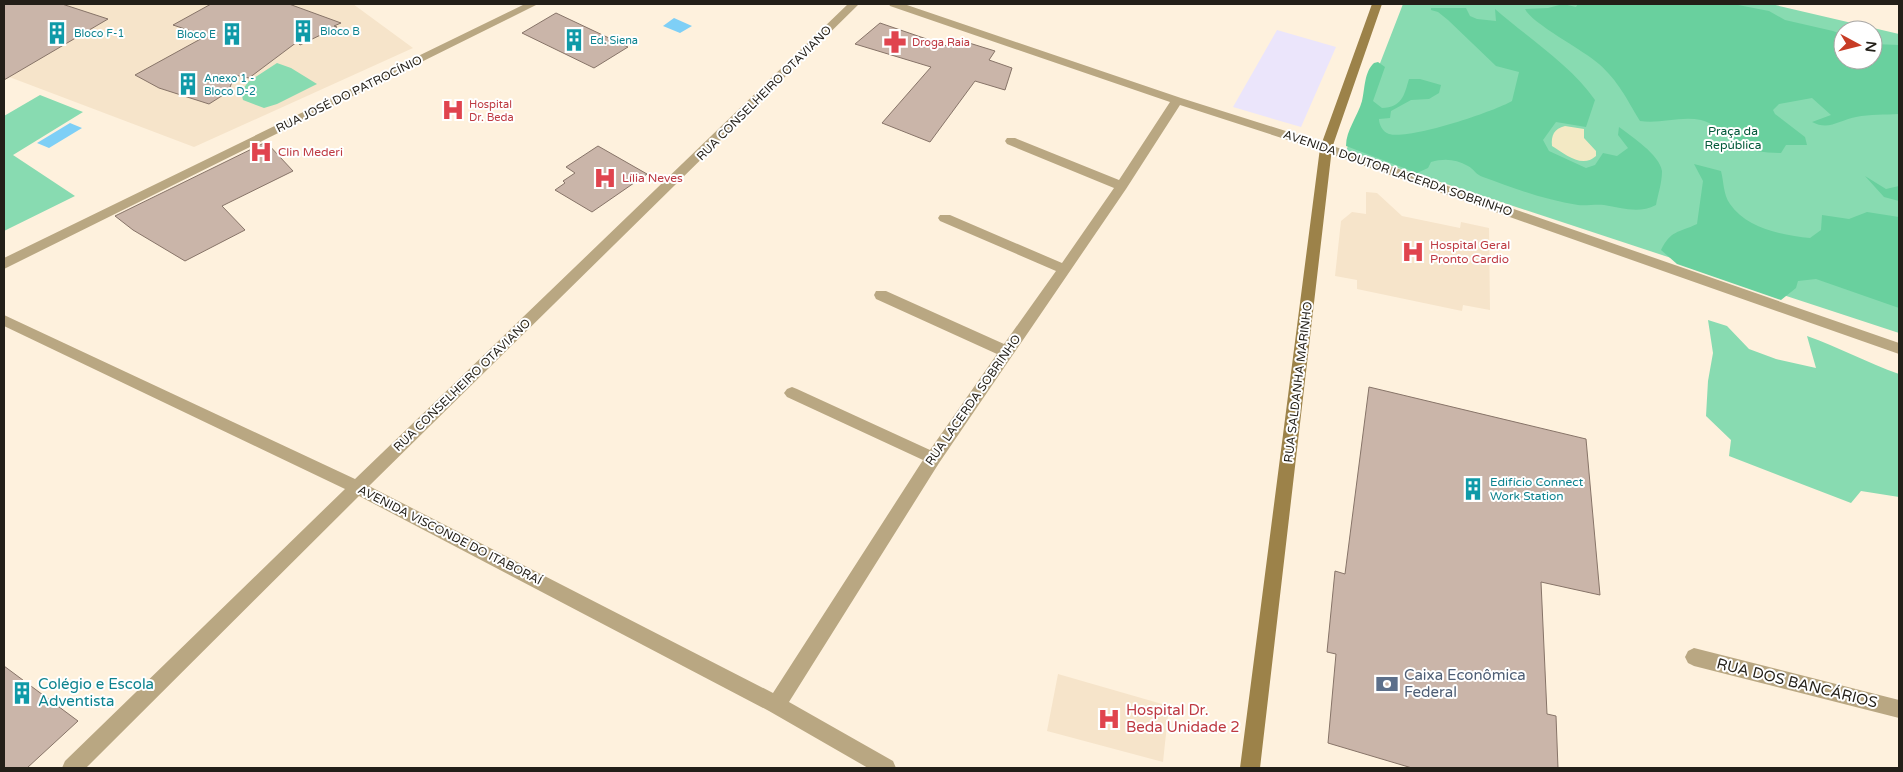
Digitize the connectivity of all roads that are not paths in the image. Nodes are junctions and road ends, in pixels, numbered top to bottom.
1 (533, 4) edge
2 (854, 4) edge
3 (894, 4) edge
4 (1377, 4) edge
5 (1177, 100) junction
6 (1011, 142) dead end
7 (1326, 148) junction
8 (1122, 186) junction
9 (945, 218) dead end
10 (4, 264) edge
11 (1064, 269) junction
12 (881, 295) dead end
13 (4, 320) edge
14 (1899, 349) edge
15 (1007, 352) junction
16 (792, 393) dead end
17 (933, 458) junction
18 (357, 487) junction
19 (1694, 658) dead end
20 (776, 705) junction
21 (1899, 709) edge
22 (72, 768) edge
23 (886, 768) edge
24 (1250, 768) edge

1 - 10 street, RUA JOSÉ DO PATROCÍNIO
2 - 18 street, RUA CONSELHEIRO OTAVIANO
3 - 5 street, AVENIDA DOUTOR LACERDA SOBRINHO
4 - 7 main road, RUA SALDANHA MARINHO
5 - 7 street, AVENIDA DOUTOR LACERDA SOBRINHO
5 - 8 street, RUA LACERDA SOBRINHO
6 - 8 street
7 - 14 street, AVENIDA DOUTOR LACERDA SOBRINHO
7 - 24 main road, RUA SALDANHA MARINHO
8 - 11 street, RUA LACERDA SOBRINHO
9 - 11 street
11 - 15 street, RUA LACERDA SOBRINHO
12 - 15 street
13 - 18 street, AVENIDA VISCONDE DO ITABORAÍ
15 - 17 street, RUA LACERDA SOBRINHO
16 - 17 street
17 - 20 street, RUA LACERDA SOBRINHO
18 - 20 street, AVENIDA VISCONDE DO ITABORAÍ
18 - 22 street, RUA CONSELHEIRO OTAVIANO
19 - 21 street, RUA DOS BANCÁRIOS
20 - 23 street, AVENIDA VISCONDE DO ITABORAÍ

